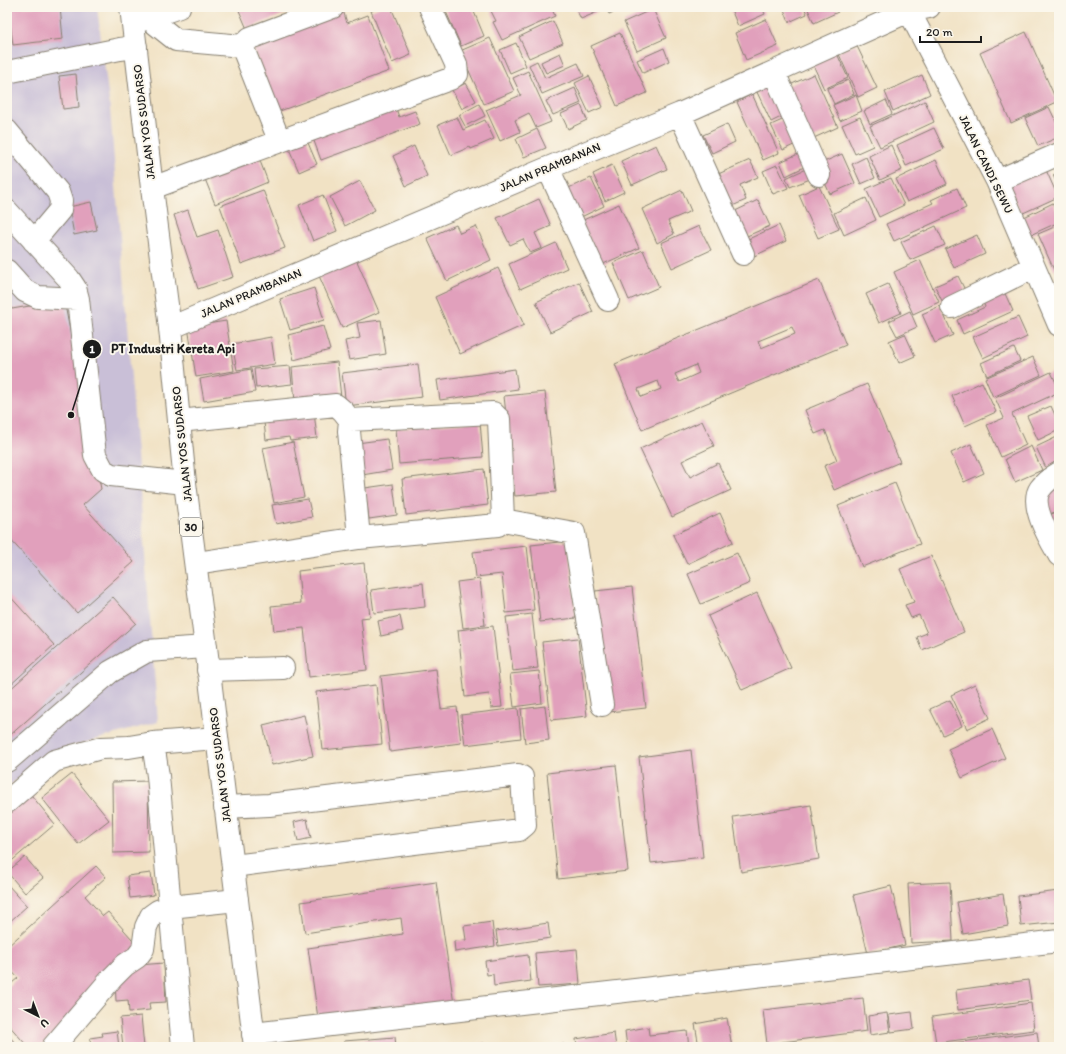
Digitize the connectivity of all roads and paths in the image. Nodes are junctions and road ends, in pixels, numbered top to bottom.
1 (179, 7) edge
2 (333, 7) edge
3 (430, 7) edge
4 (915, 8) edge
5 (137, 16) edge
6 (242, 46) junction
7 (136, 47) junction
8 (7, 72) edge
9 (774, 72) junction
10 (680, 114) junction
11 (7, 131) edge
12 (279, 140) junction
13 (1059, 154) edge
14 (548, 168) junction
15 (819, 175) dead end
16 (997, 181) junction
17 (152, 188) junction
18 (7, 211) edge
19 (34, 241) junction
20 (743, 254) dead end
21 (1034, 267) junction
22 (7, 271) edge
23 (78, 299) junction
24 (608, 300) dead end
25 (952, 307) dead end
26 (1059, 325) edge
27 (170, 328) junction
28 (350, 420) junction
29 (179, 421) junction
30 (1059, 473) edge
31 (185, 483) junction
32 (503, 520) junction
33 (359, 538) junction
34 (1059, 555) edge
35 (196, 563) junction
36 (206, 646) junction
37 (283, 668) dead end
38 (208, 670) junction
39 (602, 705) dead end
40 (217, 738) junction
41 (153, 744) junction
42 (7, 762) edge
43 (7, 802) edge
44 (225, 807) junction
45 (233, 866) junction
46 (237, 900) junction
47 (170, 907) junction
48 (1059, 941) edge
49 (254, 1041) edge
50 (53, 1047) edge
51 (183, 1047) edge

1 - 5 main road
2 - 6 main road
3 - 12 main road
4 - 9 main road, JALAN PRAMBANAN
4 - 16 main road, JALAN CANDI SEWU
5 - 6 main road
5 - 7 main road, JALAN YOS SUDARSO / 30
6 - 12 main road
7 - 8 main road
7 - 17 main road, JALAN YOS SUDARSO / 30
9 - 10 main road, JALAN PRAMBANAN
9 - 15 main road
10 - 14 main road, JALAN PRAMBANAN
10 - 20 main road
11 - 19 main road
12 - 17 main road
13 - 16 main road
14 - 24 main road
14 - 27 main road, JALAN PRAMBANAN
16 - 21 main road, JALAN CANDI SEWU
17 - 27 main road, JALAN YOS SUDARSO / 30
18 - 19 main road
19 - 23 main road
21 - 25 main road
21 - 26 main road, JALAN CANDI SEWU
22 - 23 main road
23 - 31 main road
27 - 29 main road, JALAN YOS SUDARSO / 30
28 - 29 main road
28 - 32 main road
28 - 33 main road
29 - 31 main road, JALAN YOS SUDARSO / 30
30 - 34 main road
31 - 35 main road, JALAN YOS SUDARSO / 30
32 - 33 main road
32 - 39 main road
33 - 35 main road
35 - 36 main road, JALAN YOS SUDARSO / 30
36 - 38 main road, JALAN YOS SUDARSO / 30
36 - 42 main road
37 - 38 main road
38 - 40 main road, JALAN YOS SUDARSO / 30
40 - 41 main road
40 - 44 main road, JALAN YOS SUDARSO / 30
41 - 43 main road
41 - 47 main road
44 - 45 main road, JALAN YOS SUDARSO / 30
44 - 45 main road
45 - 46 main road, JALAN YOS SUDARSO / 30
46 - 47 main road
46 - 49 main road, JALAN YOS SUDARSO / 30
47 - 50 main road
47 - 51 main road
48 - 49 main road

